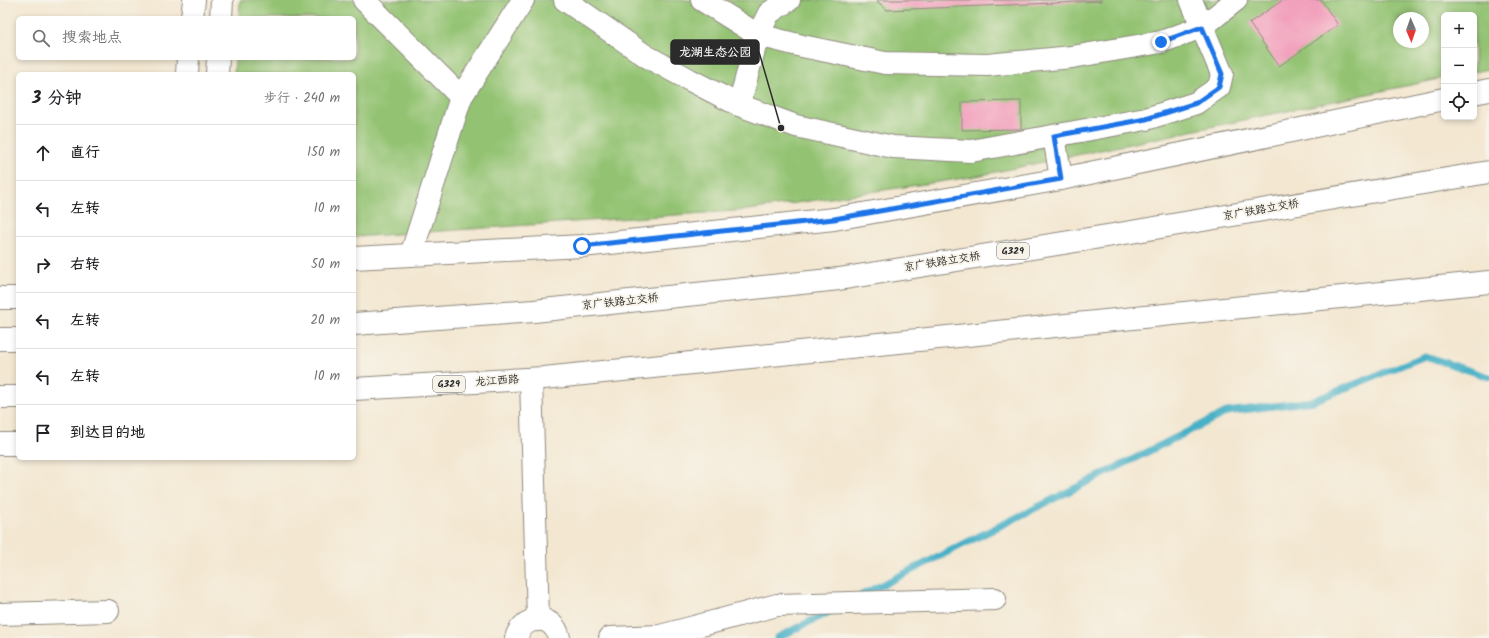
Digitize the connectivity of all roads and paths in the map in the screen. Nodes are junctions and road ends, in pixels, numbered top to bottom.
1 (194, 0) edge
2 (364, 0) edge
3 (523, 0) edge
4 (565, 0) edge
5 (702, 0) edge
6 (789, 0) edge
7 (1191, 0) edge
8 (1236, 0) edge
9 (192, 16) edge
10 (1202, 27) junction
11 (758, 35) junction
12 (188, 60) edge
13 (218, 60) edge
14 (187, 72) edge
15 (218, 72) edge
16 (1489, 90) edge
17 (1477, 92) edge
18 (461, 97) junction
19 (1441, 100) edge
20 (739, 105) junction
21 (1054, 136) junction
22 (1489, 172) edge
23 (1061, 179) junction
24 (411, 254) junction
25 (356, 258) edge
26 (1489, 282) edge
27 (0, 298) edge
28 (16, 298) edge
29 (356, 316) edge
30 (402, 322) junction
31 (356, 324) edge
32 (0, 339) edge
33 (16, 339) edge
34 (538, 378) junction
35 (398, 387) junction
36 (356, 389) edge
37 (0, 397) edge
38 (16, 397) edge
39 (356, 398) edge
40 (0, 444) edge
41 (16, 444) edge
42 (995, 599) dead end
43 (108, 612) dead end
44 (0, 614) edge
45 (538, 620) junction
46 (510, 638) edge
47 (559, 638) edge
48 (610, 638) edge

1 - 9 main road
2 - 18 main road
3 - 18 main road
4 - 20 main road
5 - 11 main road
6 - 11 main road
7 - 10 main road
8 - 10 main road
10 - 11 main road
10 - 21 main road
11 - 20 main road
12 - 14 main road
13 - 15 main road
16 - 17 main road
18 - 24 main road
19 - 23 main road
20 - 21 main road
21 - 23 main road
22 - 30 main road, 京广铁路立交桥 / G329
23 - 24 main road
24 - 25 main road
26 - 34 main road, G329
27 - 28 main road
29 - 30 main road
30 - 31 main road, G329
32 - 33 main road
34 - 35 main road, 龙江西路 / G329
34 - 45 main road
35 - 36 main road, 龙江西路 / G329
35 - 39 main road
37 - 38 main road
40 - 41 main road
42 - 48 main road
43 - 44 main road
45 - 46 main road
45 - 47 main road

